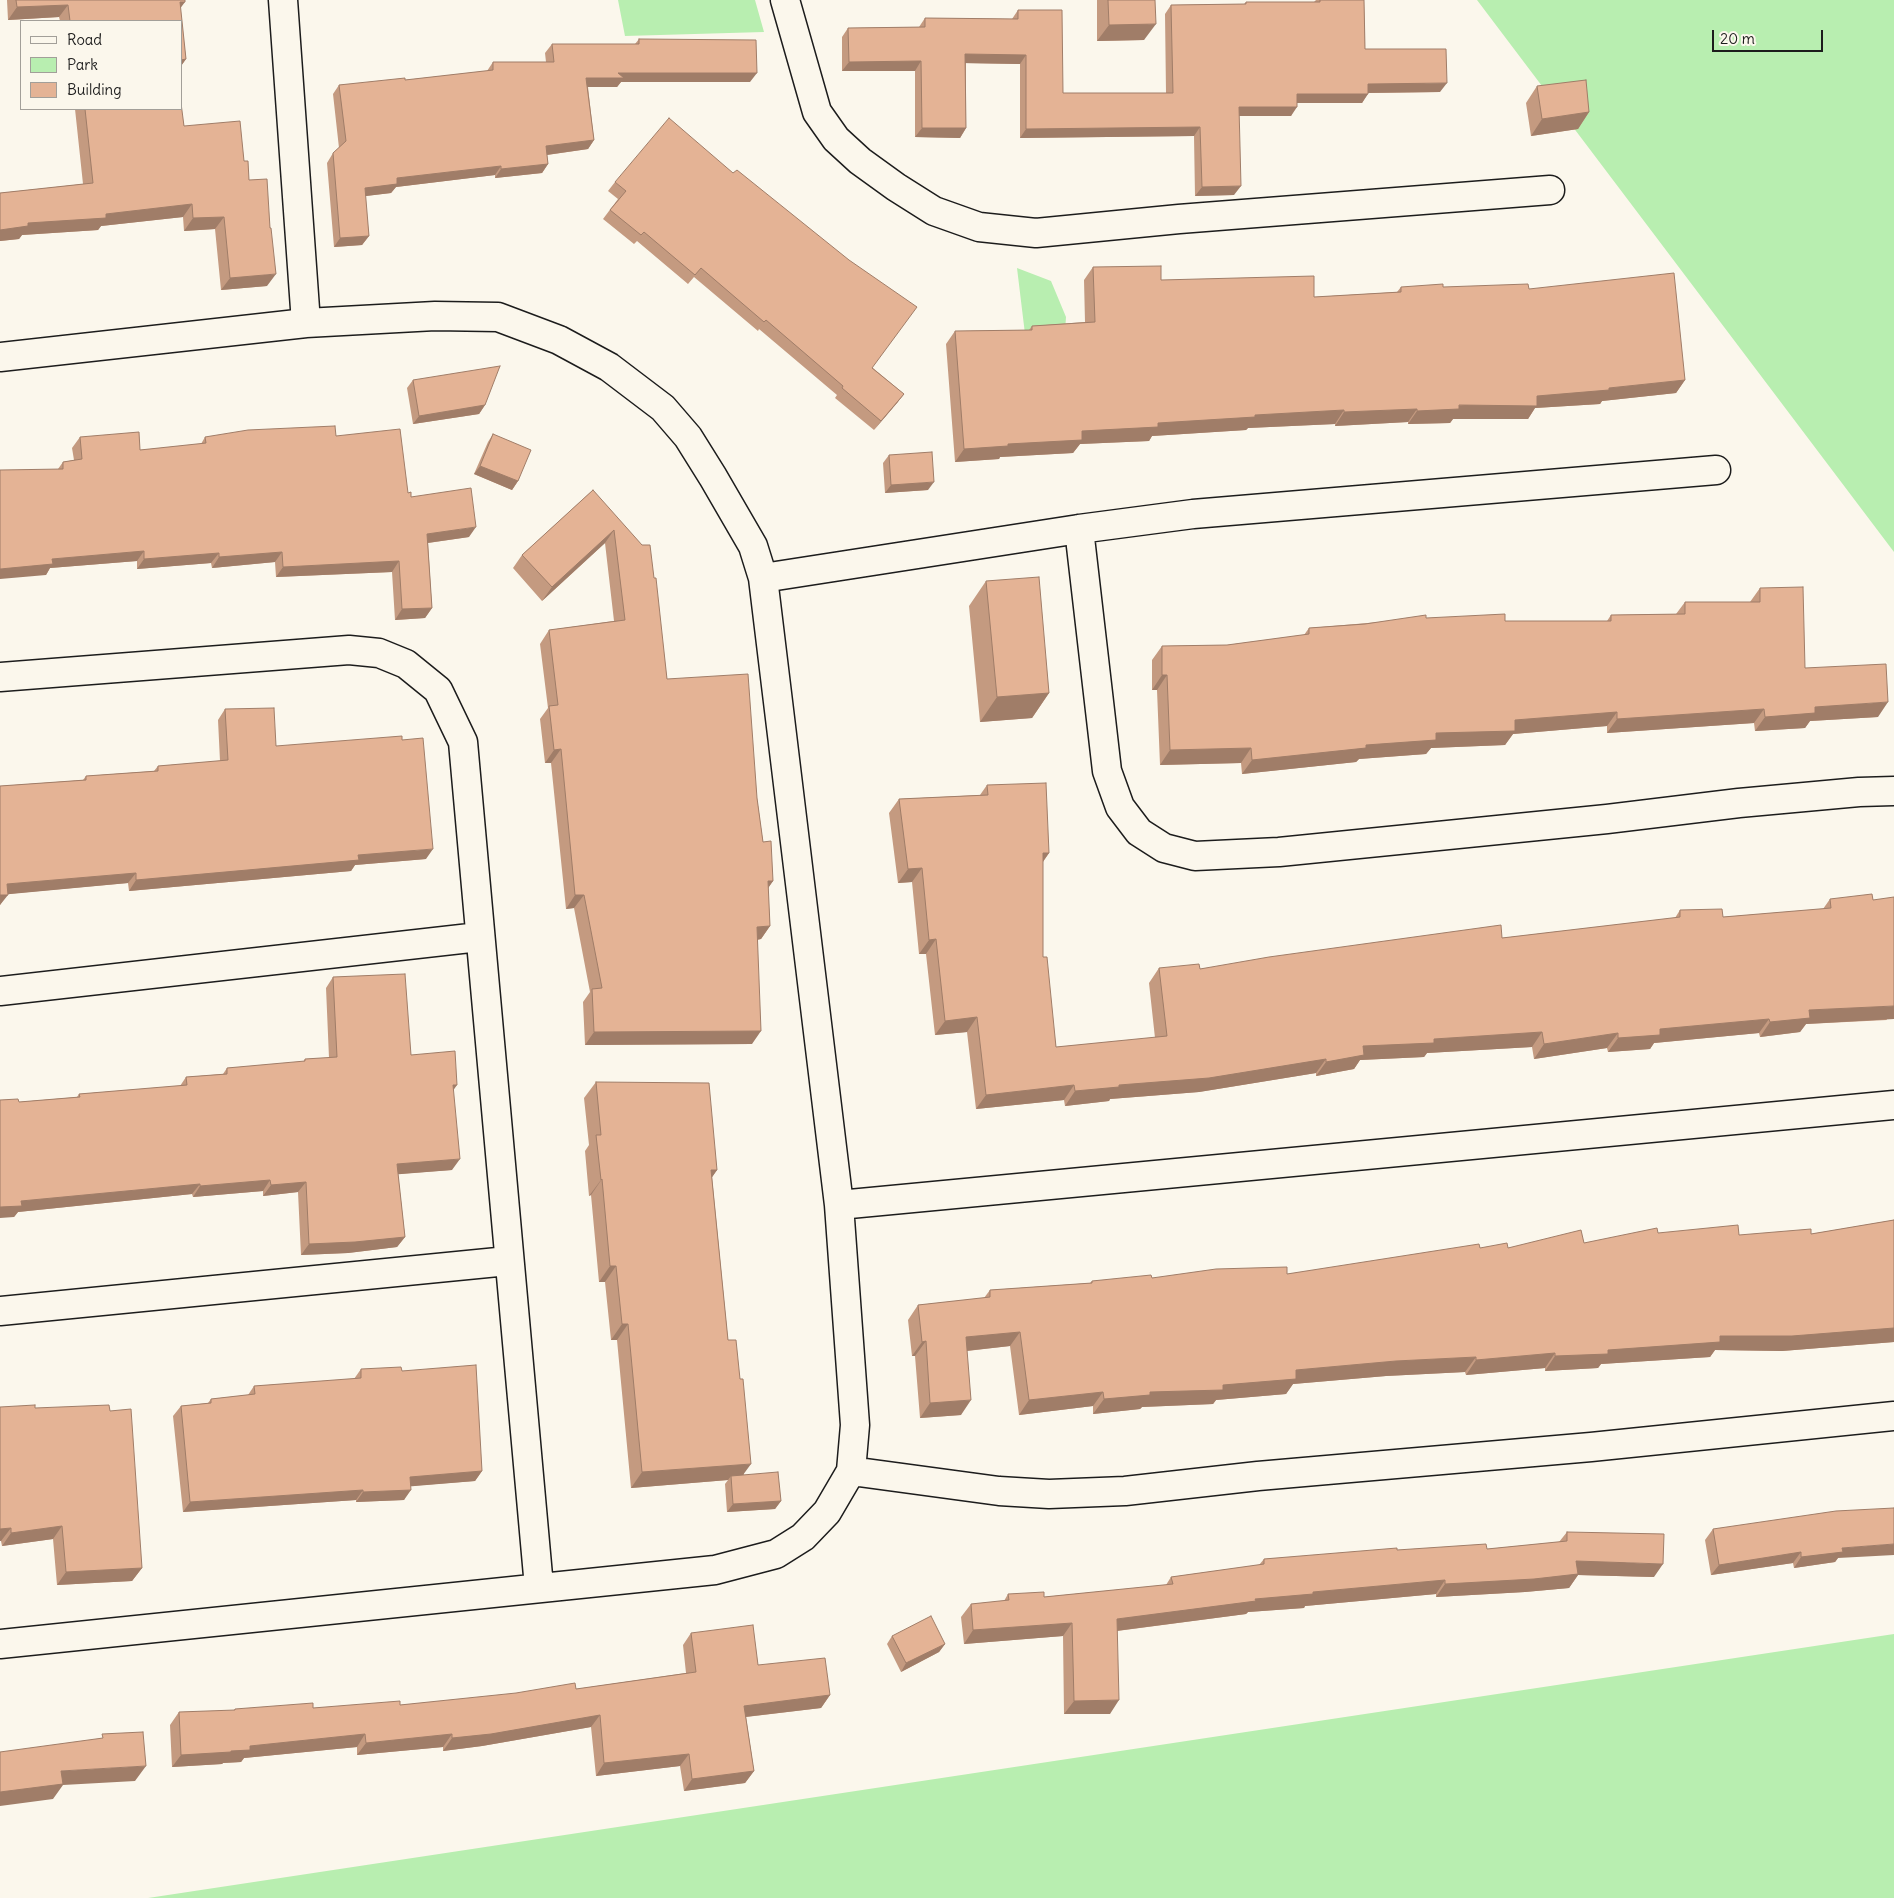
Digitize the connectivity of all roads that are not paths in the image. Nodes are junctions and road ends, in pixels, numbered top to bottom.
1 (283, 0) edge
2 (785, 0) edge
3 (1550, 190) dead end
4 (306, 323) junction
5 (0, 357) edge
6 (1716, 470) dead end
7 (1079, 529) junction
8 (763, 578) junction
9 (0, 677) edge
10 (1894, 791) edge
11 (479, 937) junction
12 (0, 991) edge
13 (1894, 1105) edge
14 (839, 1205) junction
15 (508, 1261) junction
16 (0, 1311) edge
17 (1894, 1416) edge
18 (851, 1471) junction
19 (539, 1587) junction
20 (0, 1644) edge

1 - 4 street
2 - 3 street
4 - 5 street
4 - 8 street
6 - 7 street
7 - 8 street
7 - 10 street
8 - 14 street
9 - 11 street
11 - 12 street
11 - 15 street
13 - 14 street
14 - 18 street
15 - 16 street
15 - 19 street
17 - 18 street
18 - 19 street
19 - 20 street

